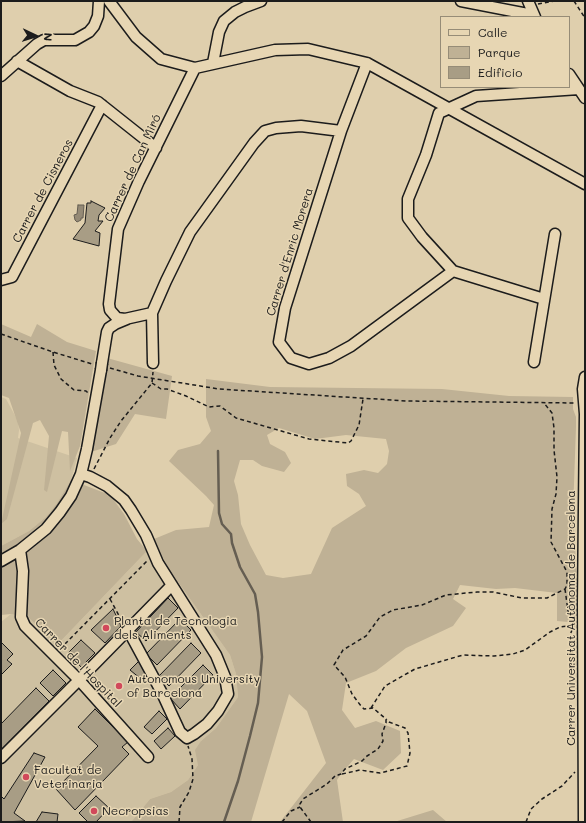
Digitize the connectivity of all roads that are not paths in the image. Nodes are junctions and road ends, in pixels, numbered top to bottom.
1 (99, 1) edge
2 (109, 1) edge
3 (261, 1) edge
4 (461, 1) edge
5 (532, 10) edge
6 (18, 61) junction
7 (213, 63) junction
8 (367, 63) junction
9 (195, 68) junction
10 (1, 76) edge
11 (570, 76) edge
12 (578, 89) junction
13 (585, 98) edge
14 (102, 105) junction
15 (449, 108) junction
16 (341, 131) junction
17 (156, 148) junction
18 (585, 184) edge
19 (555, 234) dead end
20 (453, 271) junction
21 (1, 280) edge
22 (544, 299) junction
23 (152, 313) junction
24 (127, 319) junction
25 (534, 362) dead end
26 (153, 363) dead end
27 (585, 377) edge
28 (585, 414) edge
29 (584, 461) edge
30 (84, 475) junction
31 (20, 550) junction
32 (1, 561) edge
33 (172, 585) junction
34 (128, 630) junction
35 (80, 680) junction
36 (148, 757) dead end
37 (1, 758) edge
38 (584, 822) edge

1 - 6 street
2 - 9 street
3 - 7 street
4 - 5 street
6 - 10 street
6 - 14 street
7 - 8 street
7 - 9 street
8 - 15 street
8 - 16 street, Carrer d'Enric Morera
9 - 17 street, Carrer de Can Miró
11 - 12 street
12 - 13 street
12 - 15 street
14 - 17 street
14 - 21 street, Carrer de Cisneros
15 - 18 street
15 - 20 street
16 - 20 street, Carrer d'Enric Morera
16 - 23 street
17 - 24 street, Carrer de Can Miró
19 - 22 street
20 - 22 street
22 - 25 street
23 - 24 street
23 - 26 street
24 - 30 street
27 - 28 street, Carrer Universitat Autònoma de Barcelona
28 - 29 street, Carrer Universitat Autònoma de Barcelona
29 - 38 street, Carrer Universitat Autònoma de Barcelona
30 - 31 street
30 - 33 street
31 - 32 street
31 - 35 street, Carrer de l'Hospital
33 - 34 street
33 - 34 street
34 - 35 street
35 - 36 street, Carrer de l'Hospital
35 - 37 street

